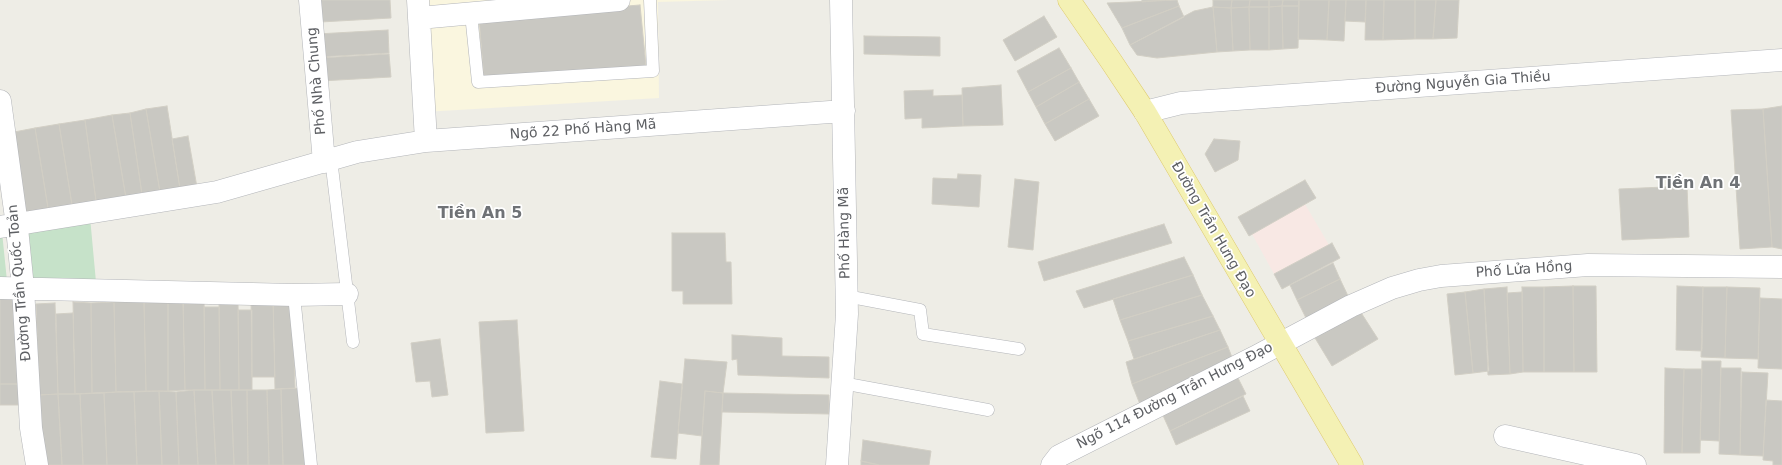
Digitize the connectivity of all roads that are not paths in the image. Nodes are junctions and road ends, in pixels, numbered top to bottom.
1 (310, 0) edge
2 (619, 0) edge
3 (650, 0) edge
4 (841, 0) edge
5 (1068, 0) edge
6 (418, 9) edge
7 (471, 14) junction
8 (1782, 60) edge
9 (0, 101) edge
10 (844, 111) junction
11 (1145, 112) junction
12 (426, 141) junction
13 (328, 160) junction
14 (8, 226) edge
15 (1782, 267) edge
16 (0, 288) edge
17 (22, 288) junction
18 (347, 294) junction
19 (294, 295) junction
20 (846, 296) junction
21 (353, 342) dead end
22 (1279, 343) junction
23 (1019, 349) dead end
24 (842, 383) junction
25 (988, 410) dead end
26 (1506, 436) dead end
27 (37, 465) edge
28 (311, 465) edge
29 (837, 465) edge
30 (1052, 465) edge
31 (1352, 465) edge
32 (1634, 465) edge

1 - 13 street, Phố Nhà Chung
2 - 7 street
3 - 7 lane
4 - 10 street, Phố Hàng Mã
5 - 11 main road, Đường Trần Hưng Đạo
6 - 7 street
6 - 12 street
8 - 11 street, Đường Nguyễn Gia Thiều
9 - 14 street, Đường Trần Quốc Toản
10 - 12 street, Ngõ 22 Phố Hàng Mã
10 - 20 street, Phố Hàng Mã
11 - 22 main road, Đường Trần Hưng Đạo
12 - 13 street, Ngõ 22 Phố Hàng Mã
13 - 14 street, Ngõ 22 Phố Hàng Mã
13 - 18 lane
14 - 17 street, Đường Trần Quốc Toản
15 - 22 street, Phố Lửa Hồng
16 - 17 street
17 - 19 street
17 - 27 street, Đường Trần Quốc Toản
18 - 19 street
18 - 21 lane
19 - 28 lane
20 - 23 lane
20 - 24 street, Phố Hàng Mã
22 - 30 street, Ngõ 114 Đường Trần Hưng Đạo
22 - 31 main road, Đường Trần Hưng Đạo
24 - 25 lane
24 - 29 street, Phố Hàng Mã
26 - 32 street

